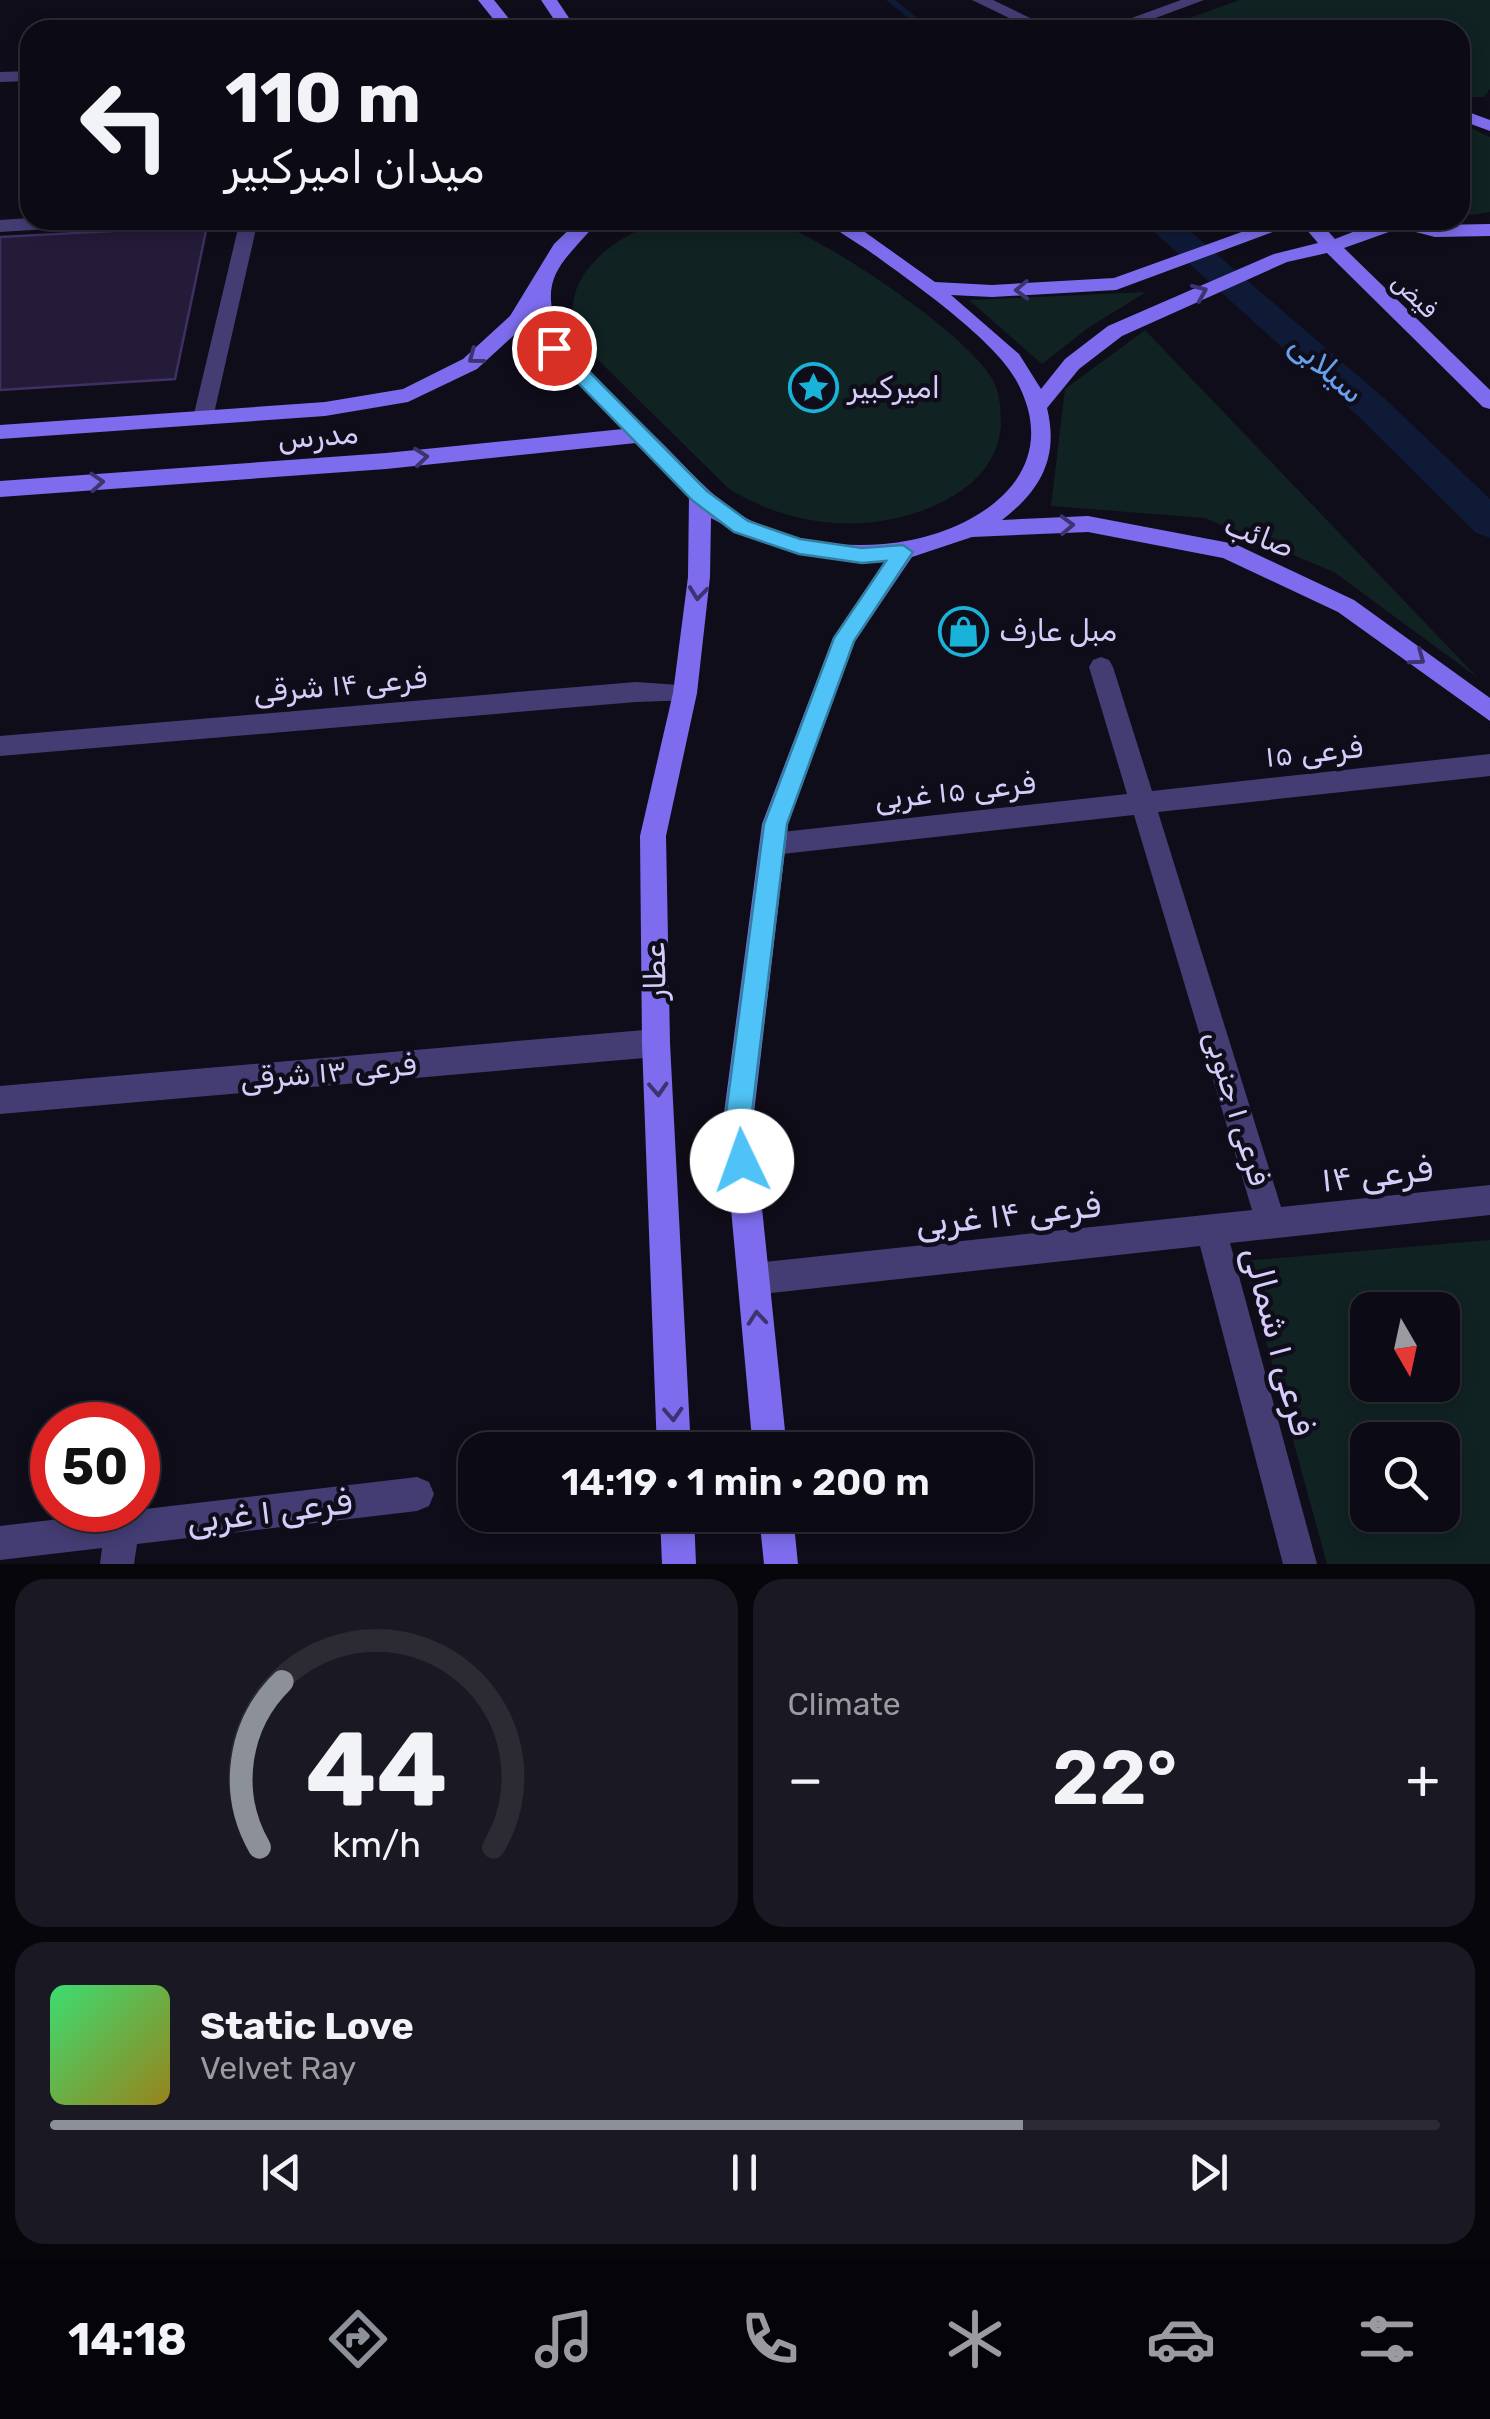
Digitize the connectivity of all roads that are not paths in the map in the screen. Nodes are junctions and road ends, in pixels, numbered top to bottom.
1 (486, 0) edge
2 (980, 0) edge
3 (1196, 0) edge
4 (502, 20) edge
5 (1025, 20) edge
6 (1137, 20) edge
7 (247, 230) edge
8 (563, 230) edge
9 (579, 230) edge
10 (849, 230) edge
11 (1265, 230) edge
12 (1318, 230) edge
13 (1371, 230) edge
14 (1430, 230) edge
15 (1490, 230) edge
16 (1332, 245) junction
17 (558, 250) junction
18 (540, 286) junction
19 (927, 288) junction
20 (1490, 402) edge
21 (1037, 407) junction
22 (203, 418) junction
23 (0, 432) edge
24 (640, 436) junction
25 (0, 489) edge
26 (700, 496) junction
27 (970, 529) junction
28 (903, 552) junction
29 (1102, 667) dead end
30 (685, 692) junction
31 (1490, 711) edge
32 (0, 746) edge
33 (1490, 765) edge
34 (1145, 803) junction
35 (773, 844) junction
36 (656, 1043) junction
37 (0, 1100) edge
38 (1490, 1200) edge
39 (1271, 1223) junction
40 (1211, 1230) junction
41 (754, 1280) junction
42 (673, 1432) edge
43 (768, 1432) edge
44 (417, 1494) dead end
45 (160, 1524) edge
46 (89, 1532) edge
47 (121, 1532) edge
48 (678, 1532) edge
49 (778, 1532) edge
50 (0, 1543) edge
51 (117, 1564) edge
52 (679, 1564) edge
53 (781, 1564) edge
54 (1300, 1564) edge

1 - 4 main road
2 - 5 street
3 - 6 street
7 - 22 street
8 - 17 main road
9 - 17 main road
10 - 19 main road
11 -> 19 main road
12 - 16 main road, فیض
13 - 16 main road
14 - 15 main road
16 - 20 main road, فیض
21 -> 16 main road
17 - 18 main road, مدرس
18 -> 22 main road, مدرس
18 - 24 main road
19 - 21 main road
21 - 27 main road
22 - 23 main road, مدرس
25 -> 24 main road, مدرس
24 - 26 main road
26 - 28 main road
26 -> 30 main road, عطار
27 - 28 main road
27 -> 31 main road, صائب
28 - 35 main road
29 - 34 street
30 - 32 street, فرعی ۱۴ شرقی
30 - 36 main road, عطار
33 - 34 street, فرعی ۱۵
34 - 35 street, فرعی ۱۵ غربی
34 - 39 street, فرعی ۱ جنوبی
35 - 41 main road
36 - 37 street, فرعی ۱۳ شرقی
36 -> 42 main road, عطار
38 - 39 street, فرعی ۱۴
39 - 40 street, فرعی ۱۴ غربی
40 - 41 street, فرعی ۱۴ غربی
40 - 54 street, فرعی ۱ شمالی
43 -> 41 main road
44 - 45 street, فرعی ۱ غربی
46 - 50 street, فرعی ۱ غربی
47 - 51 street
48 - 52 main road
49 - 53 main road

